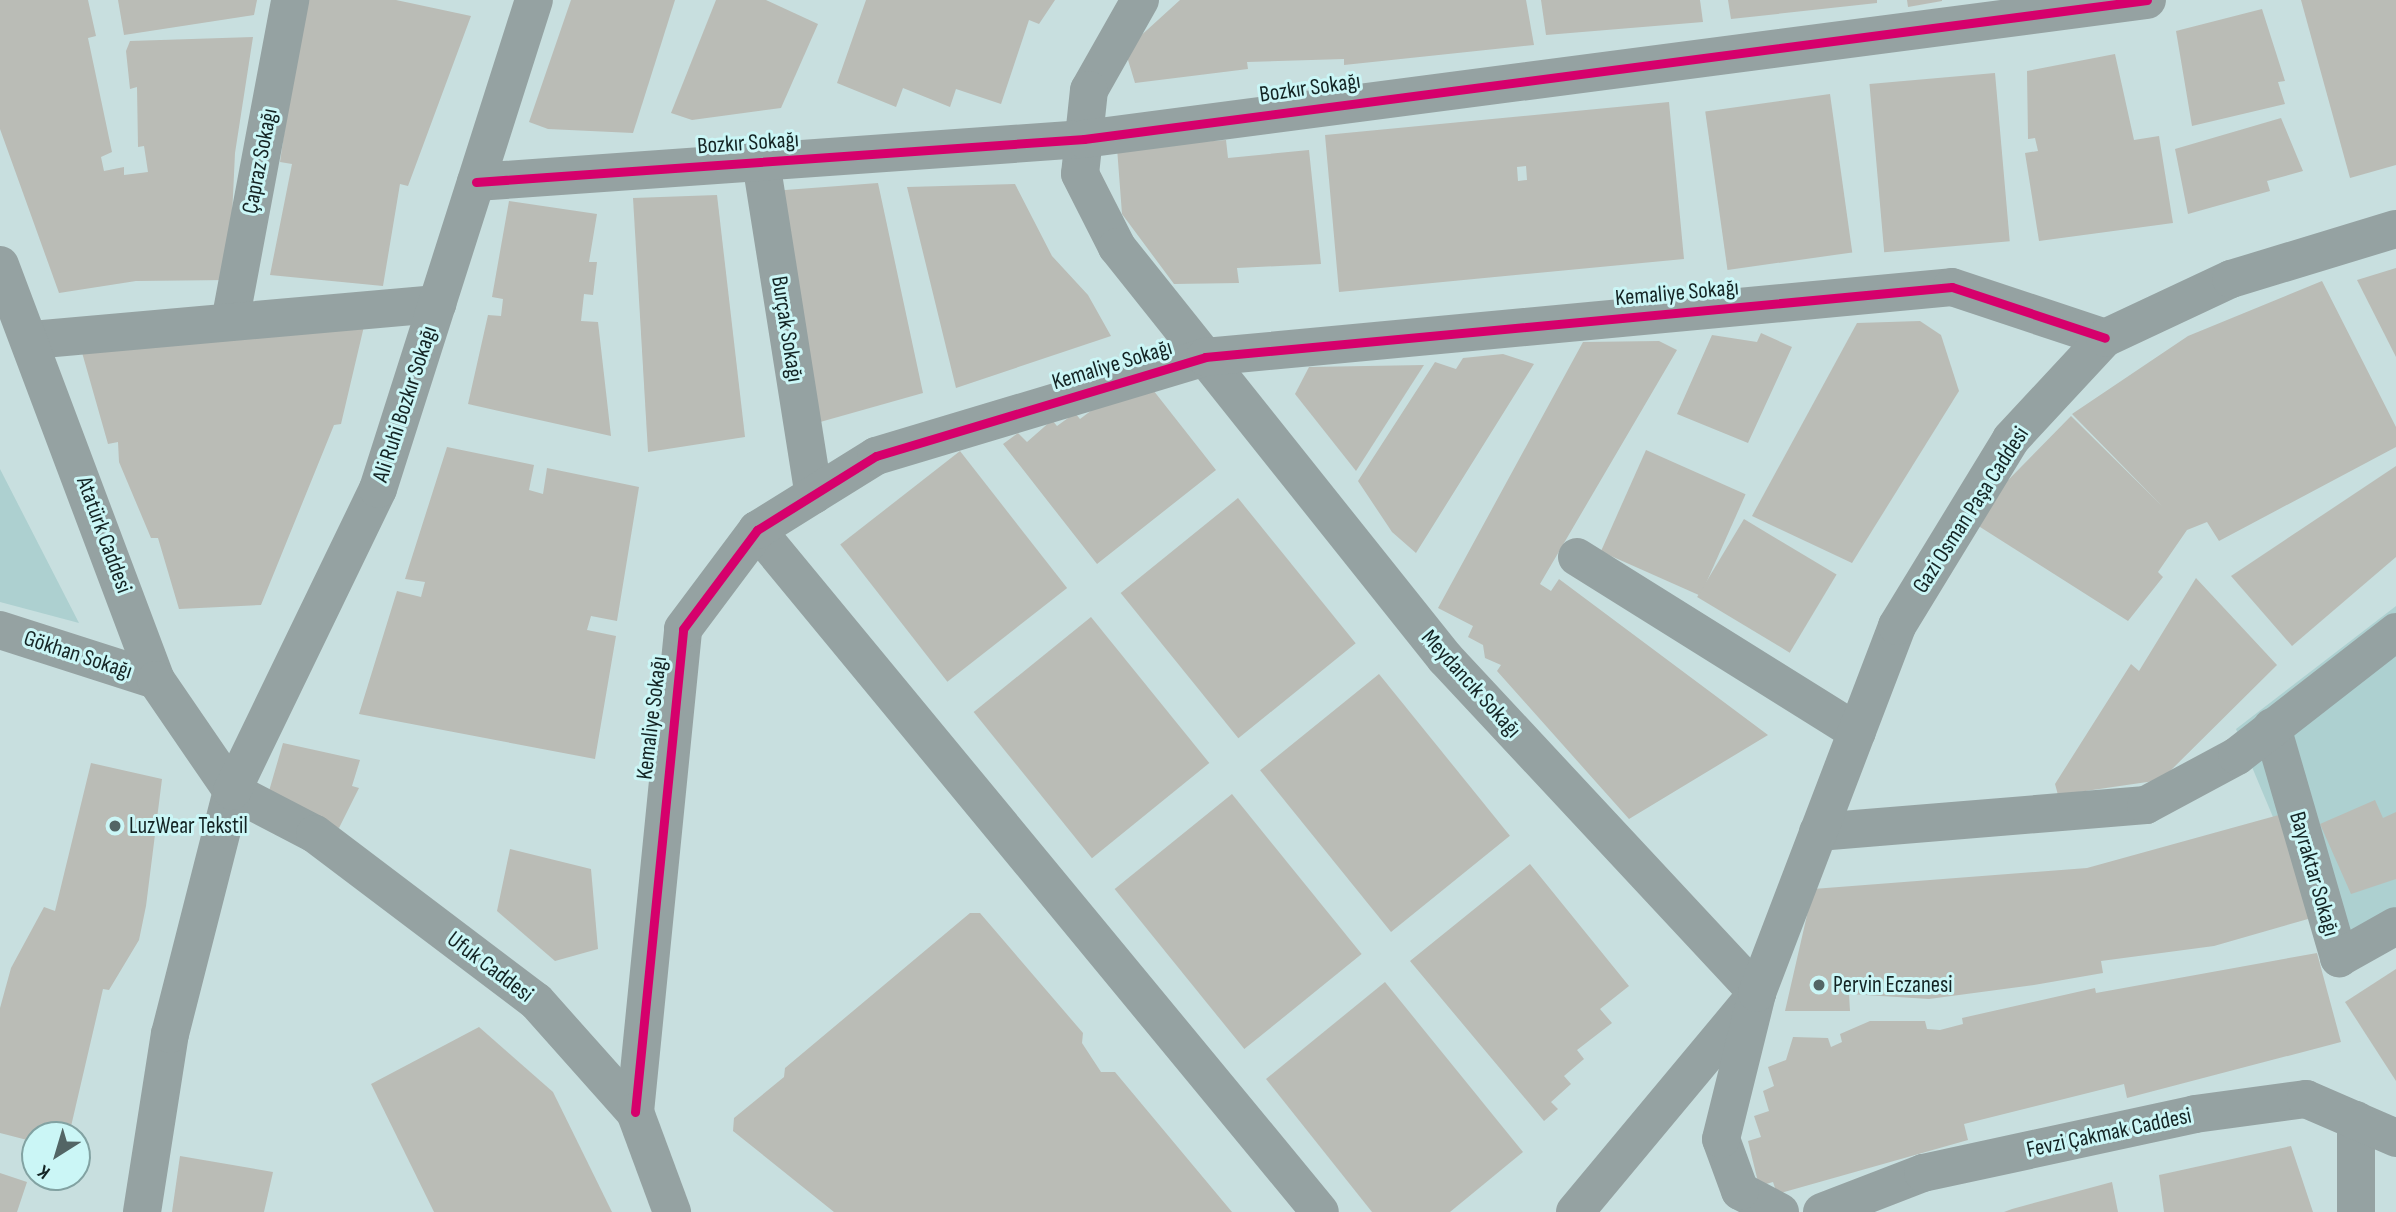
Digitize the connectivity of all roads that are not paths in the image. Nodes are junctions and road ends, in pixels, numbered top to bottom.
1 (290, 0) edge
2 (534, 0) edge
3 (1140, 0) edge
4 (2147, 0) edge
5 (1084, 139) junction
6 (761, 162) junction
7 (476, 181) junction
8 (2396, 229) edge
9 (0, 265) edge
10 (437, 304) junction
11 (230, 322) junction
12 (2105, 338) junction
13 (32, 340) junction
14 (1205, 357) junction
15 (814, 495) junction
16 (757, 530) junction
17 (1577, 556) dead end
18 (0, 630) edge
19 (2396, 632) edge
20 (156, 680) junction
21 (2272, 727) junction
22 (1857, 732) junction
23 (232, 791) junction
24 (1818, 832) junction
25 (2396, 926) edge
26 (1757, 993) junction
27 (635, 1112) junction
28 (2356, 1120) junction
29 (2396, 1138) edge
30 (142, 1212) edge
31 (672, 1212) edge
32 (1320, 1212) edge
33 (1575, 1212) edge
34 (1780, 1212) edge
35 (1822, 1212) edge
36 (2356, 1212) edge

1 - 11 street, Çapraz Sokağı
2 - 7 street, Ali Ruhi Bozkır Sokağı
3 - 5 street, Meydancık Sokağı
4 - 5 street, Bozkır Sokağı
5 - 6 street, Bozkır Sokağı
5 - 14 street, Meydancık Sokağı
6 - 7 street, Bozkır Sokağı
6 - 15 street, Burçak Sokağı
7 - 10 street, Ali Ruhi Bozkır Sokağı
8 - 12 street, Gazi Osman Paşa Caddesi
9 - 13 street, Atatürk Caddesi
10 - 11 street
10 - 23 street, Ali Ruhi Bozkır Sokağı
11 - 13 street
12 - 14 street, Kemaliye Sokağı
12 - 22 street, Gazi Osman Paşa Caddesi
13 - 20 street, Atatürk Caddesi
14 - 15 street, Kemaliye Sokağı
14 - 26 street, Meydancık Sokağı
15 - 16 street, Kemaliye Sokağı
16 - 27 street, Kemaliye Sokağı
16 - 32 street
17 - 22 street
18 - 20 street, Gökhan Sokağı
19 - 21 street
20 - 23 street, Atatürk Caddesi
21 - 24 street
21 - 25 street, Bayraktar Sokağı
22 - 24 street, Gazi Osman Paşa Caddesi
23 - 27 street, Ufuk Caddesi
23 - 30 street, Ali Ruhi Bozkır Sokağı
24 - 26 street, Gazi Osman Paşa Caddesi
26 - 33 street
26 - 34 street
27 - 31 street, Ufuk Caddesi
28 - 29 street, Fevzi Çakmak Caddesi
28 - 35 street, Fevzi Çakmak Caddesi
28 - 36 street

